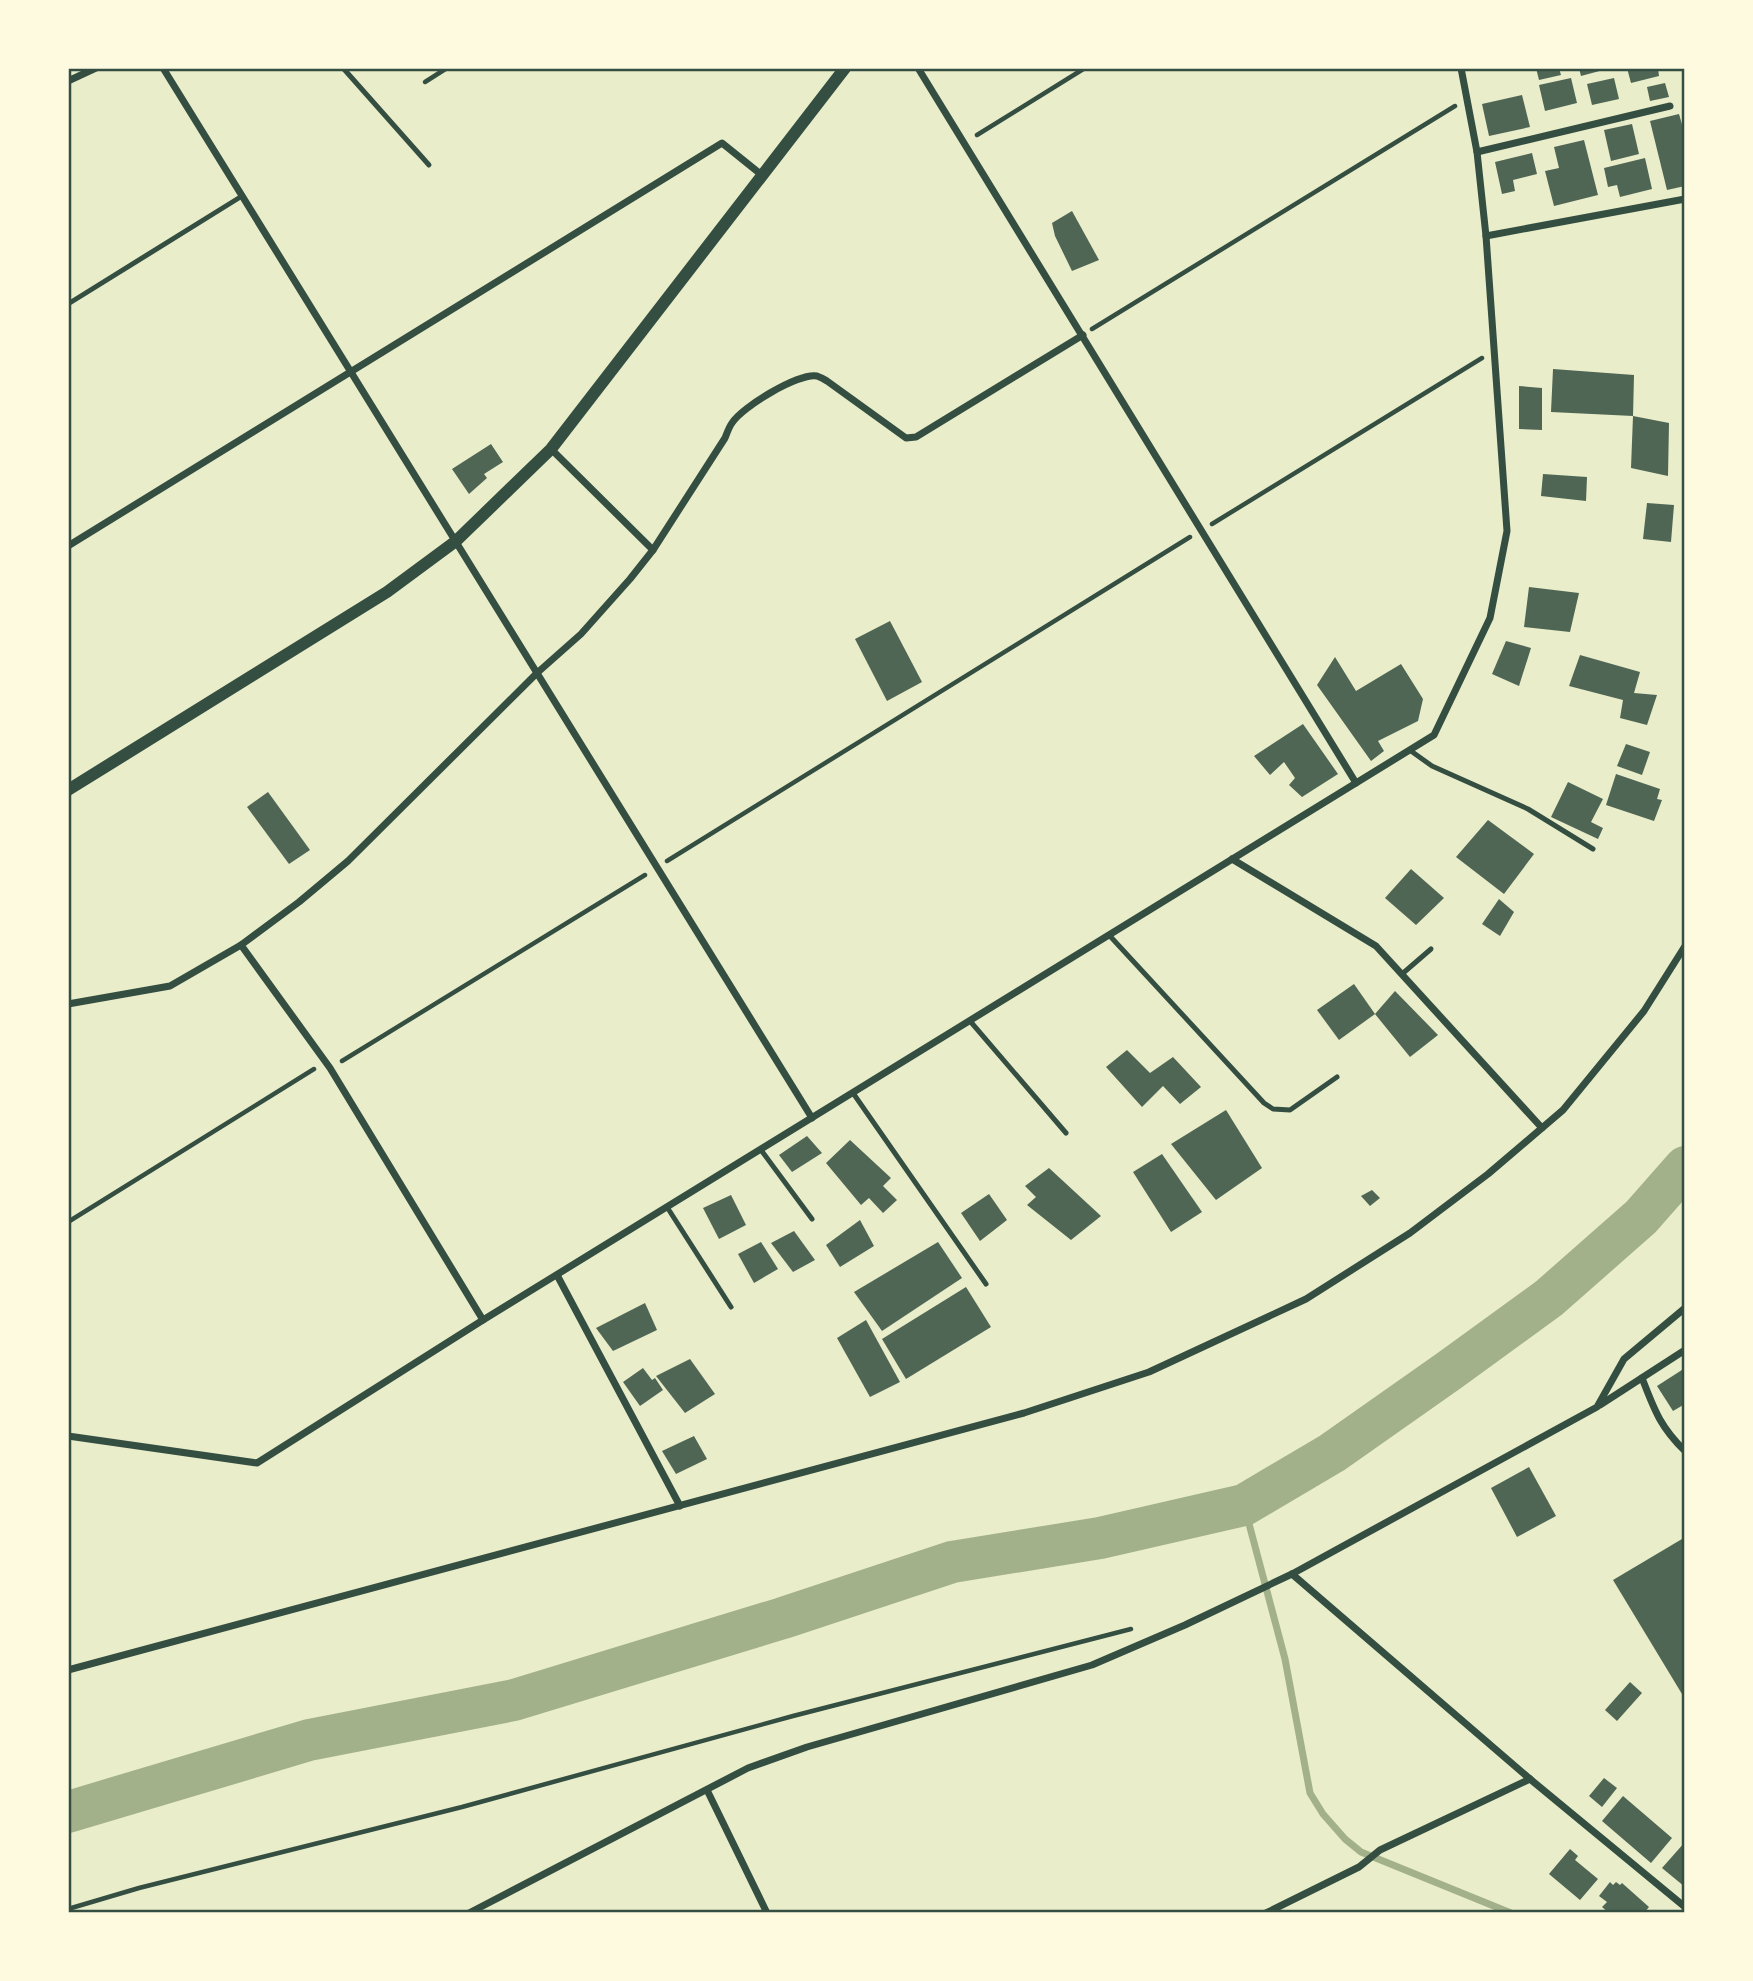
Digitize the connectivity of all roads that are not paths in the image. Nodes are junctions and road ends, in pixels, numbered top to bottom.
1 (96, 68) edge
2 (163, 68) edge
3 (343, 68) edge
4 (845, 68) edge
5 (918, 68) edge
6 (1464, 69) edge
7 (68, 81) edge
8 (1670, 106) dead end
9 (1477, 152) junction
10 (429, 165) dead end
11 (763, 176) junction
12 (242, 196) junction
13 (1685, 199) edge
14 (1486, 236) junction
15 (68, 304) edge
16 (1083, 335) junction
17 (351, 372) junction
18 (551, 449) junction
19 (456, 541) junction
20 (68, 546) edge
21 (653, 550) junction
22 (537, 673) junction
23 (1411, 751) junction
24 (1356, 783) junction
25 (68, 790) edge
26 (1593, 849) dead end
27 (1231, 859) junction
28 (1109, 935) junction
29 (241, 945) junction
30 (1685, 946) edge
31 (1431, 949) dead end
32 (1402, 974) junction
33 (68, 1004) edge
34 (970, 1021) junction
35 (1337, 1077) dead end
36 (853, 1093) junction
37 (813, 1118) junction
38 (1542, 1128) junction
39 (1066, 1133) dead end
40 (761, 1150) junction
41 (667, 1207) junction
42 (812, 1219) dead end
43 (557, 1275) junction
44 (986, 1284) dead end
45 (731, 1307) dead end
46 (1685, 1308) edge
47 (483, 1320) junction
48 (1685, 1350) edge
49 (1642, 1378) junction
50 (1597, 1407) junction
51 (68, 1436) edge
52 (1685, 1451) edge
53 (680, 1506) junction
54 (1292, 1574) junction
55 (68, 1670) edge
56 (1530, 1779) junction
57 (707, 1790) junction
58 (1685, 1907) edge
59 (469, 1913) edge
60 (767, 1913) edge
61 (1266, 1913) edge

1 - 7 street
2 - 12 street
3 - 10 lane
4 - 11 street
5 - 16 street
6 - 9 street
8 - 9 street
9 - 14 street
11 - 17 street
11 - 18 street
12 - 15 lane
12 - 17 street
13 - 14 street
14 - 23 street
16 - 21 street
16 - 24 street
17 - 19 street
17 - 20 street
18 - 19 street
18 - 21 street
19 - 22 street
19 - 25 street
21 - 22 street
22 - 29 street
22 - 37 street
23 - 24 street
23 - 26 lane
24 - 27 street
27 - 28 street
27 - 32 street
28 - 34 street
28 - 35 lane
29 - 33 street
29 - 47 street
30 - 38 street
31 - 32 lane
32 - 38 street
34 - 36 street
34 - 39 lane
36 - 37 street
36 - 44 lane
37 - 40 street
38 - 53 street
40 - 41 street
40 - 42 lane
41 - 43 street
41 - 45 lane
43 - 47 street
43 - 53 street
46 - 50 street
47 - 51 street
48 - 49 street
49 - 50 street
49 - 52 street
50 - 54 street
53 - 55 street
54 - 56 street
54 - 57 street
56 - 58 street
56 - 61 street
57 - 59 street
57 - 60 street

